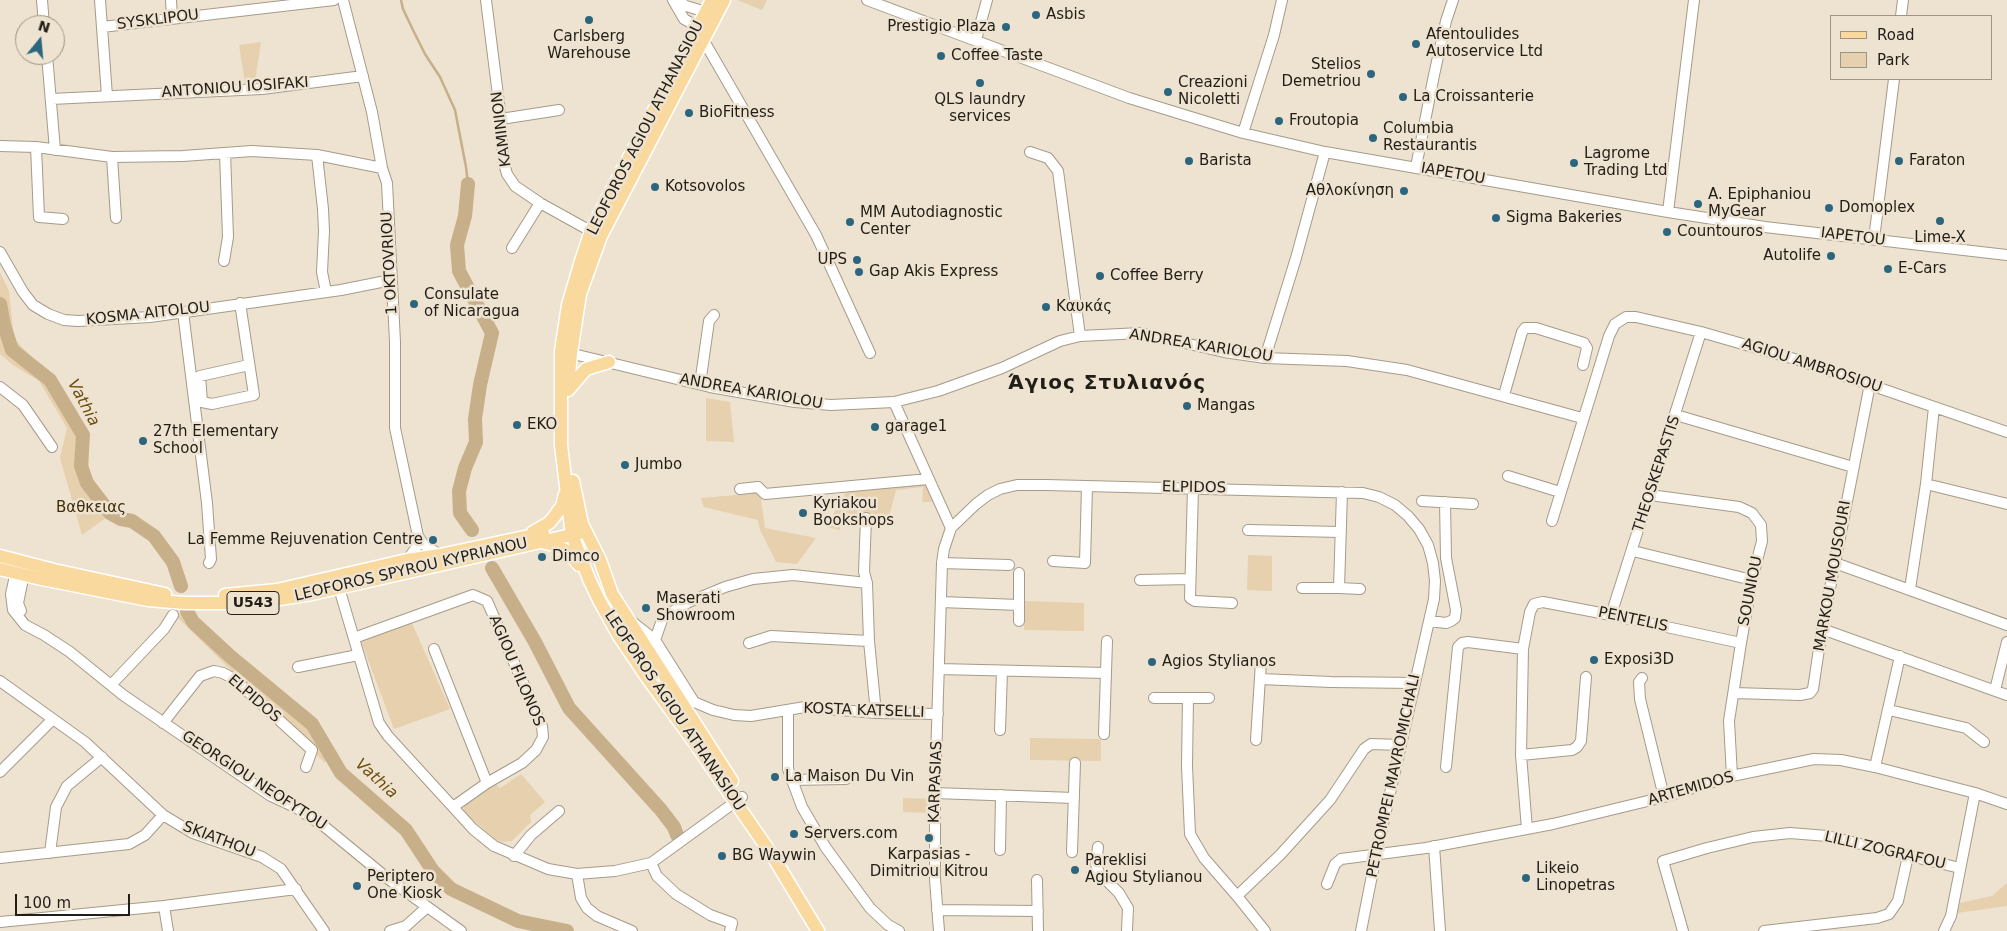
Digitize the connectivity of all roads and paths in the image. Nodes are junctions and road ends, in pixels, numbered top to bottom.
1 (42, 0) edge
2 (100, 0) edge
3 (171, 0) edge
4 (334, 0) edge
5 (343, 0) edge
6 (486, 0) edge
7 (675, 0) edge
8 (724, 0) edge
9 (866, 0) edge
10 (884, 0) edge
11 (987, 0) edge
12 (1282, 0) edge
13 (1453, 0) edge
14 (1694, 0) edge
15 (1903, 0) edge
16 (709, 6) edge
17 (43, 15) edge
18 (1901, 15) edge
19 (172, 18) junction
20 (917, 19) junction
21 (696, 27) junction
22 (102, 28) junction
23 (706, 37) junction
24 (976, 40) junction
25 (48, 65) edge
26 (363, 76) junction
27 (1894, 80) edge
28 (107, 96) junction
29 (51, 99) junction
30 (559, 110) dead end
31 (501, 119) junction
32 (1243, 133) junction
33 (0, 146) edge
34 (36, 147) junction
35 (55, 150) junction
36 (1030, 152) dead end
37 (1325, 152) junction
38 (225, 153) junction
39 (316, 155) junction
40 (112, 157) junction
41 (1416, 167) junction
42 (382, 168) junction
43 (540, 203) junction
44 (1668, 212) junction
45 (116, 218) dead end
46 (63, 219) dead end
47 (596, 234) junction
48 (1874, 239) junction
49 (512, 248) dead end
50 (0, 252) edge
51 (2007, 254) edge
52 (224, 261) dead end
53 (391, 280) junction
54 (326, 292) junction
55 (240, 303) junction
56 (183, 312) junction
57 (714, 315) dead end
58 (1701, 332) junction
59 (1080, 336) junction
60 (566, 352) junction
61 (870, 353) dead end
62 (1264, 358) junction
63 (609, 362) junction
64 (249, 364) junction
65 (1583, 365) dead end
66 (700, 384) junction
67 (1870, 384) junction
68 (0, 387) edge
69 (568, 390) junction
70 (1504, 395) junction
71 (894, 402) junction
72 (1934, 407) junction
73 (1676, 415) junction
74 (1582, 418) junction
75 (2007, 432) edge
76 (52, 446) dead end
77 (1852, 467) junction
78 (1508, 476) dead end
79 (928, 478) junction
80 (1926, 484) junction
81 (566, 485) junction
82 (1087, 486) junction
83 (1193, 488) junction
84 (740, 489) dead end
85 (1342, 492) junction
86 (1560, 492) junction
87 (1650, 494) junction
88 (1422, 501) dead end
89 (1445, 502) junction
90 (1473, 504) dead end
91 (2007, 504) edge
92 (866, 518) dead end
93 (1552, 521) dead end
94 (951, 528) junction
95 (416, 529) junction
96 (578, 529) junction
97 (1248, 530) dead end
98 (1341, 532) junction
99 (526, 536) junction
100 (540, 542) junction
101 (482, 551) junction
102 (1633, 551) junction
103 (440, 555) junction
104 (0, 556) edge
105 (408, 560) junction
106 (1053, 561) dead end
107 (209, 563) dead end
108 (942, 563) junction
109 (1835, 563) junction
110 (1009, 565) dead end
111 (21, 568) junction
112 (0, 570) edge
113 (1019, 573) dead end
114 (1190, 578) junction
115 (589, 579) junction
116 (1140, 580) dead end
117 (1752, 580) junction
118 (867, 583) junction
119 (339, 588) junction
120 (1302, 588) dead end
121 (1339, 588) junction
122 (1360, 589) dead end
123 (1910, 589) junction
124 (941, 602) junction
125 (1232, 603) dead end
126 (1019, 605) junction
127 (173, 615) dead end
128 (1611, 615) junction
129 (625, 616) junction
130 (1019, 621) dead end
131 (1429, 622) junction
132 (2007, 625) edge
133 (1822, 629) junction
134 (44, 635) junction
135 (354, 638) junction
136 (655, 640) junction
137 (869, 641) junction
138 (1107, 641) dead end
139 (2007, 642) edge
140 (1741, 643) junction
141 (750, 644) dead end
142 (434, 649) dead end
143 (1523, 649) junction
144 (358, 655) junction
145 (1900, 656) junction
146 (1261, 662) dead end
147 (298, 667) dead end
148 (939, 669) junction
149 (1002, 671) junction
150 (1106, 673) junction
151 (1586, 677) dead end
152 (1642, 678) dead end
153 (1260, 679) junction
154 (1414, 683) junction
155 (2, 684) edge
156 (111, 685) junction
157 (1995, 690) junction
158 (1734, 693) junction
159 (2007, 695) edge
160 (1154, 698) dead end
161 (1188, 698) junction
162 (1209, 698) dead end
163 (788, 710) junction
164 (1888, 710) junction
165 (876, 713) junction
166 (938, 714) junction
167 (52, 720) junction
168 (163, 723) junction
169 (1000, 730) dead end
170 (1104, 734) dead end
171 (1256, 740) dead end
172 (1984, 742) dead end
173 (1401, 745) junction
174 (1521, 755) junction
175 (102, 757) junction
176 (1075, 763) dead end
177 (306, 767) dead end
178 (1446, 767) dead end
179 (1875, 767) junction
180 (0, 772) edge
181 (1732, 776) junction
182 (846, 779) dead end
183 (791, 780) junction
184 (487, 783) junction
185 (935, 793) junction
186 (1975, 793) junction
187 (1001, 795) junction
188 (1664, 797) junction
189 (1074, 798) junction
190 (739, 799) junction
191 (2006, 803) edge
192 (453, 808) junction
193 (559, 811) dead end
194 (163, 815) junction
195 (1527, 829) junction
196 (1434, 846) junction
197 (1098, 847) dead end
198 (1000, 850) dead end
199 (1072, 852) dead end
200 (50, 853) junction
201 (1376, 855) junction
202 (514, 856) junction
203 (1908, 856) junction
204 (0, 858) edge
205 (651, 863) junction
206 (1960, 868) junction
207 (577, 874) junction
208 (1037, 880) dead end
209 (1328, 884) dead end
210 (296, 889) junction
211 (1237, 896) junction
212 (164, 906) junction
213 (426, 908) junction
214 (937, 910) junction
215 (1038, 911) junction
216 (4, 925) edge
217 (168, 931) edge
218 (324, 931) edge
219 (390, 931) edge
220 (461, 931) edge
221 (632, 931) edge
222 (730, 931) edge
223 (818, 931) edge
224 (826, 931) edge
225 (899, 931) edge
226 (939, 931) edge
227 (1038, 931) edge
228 (1127, 931) edge
229 (1265, 931) edge
230 (1361, 931) edge
231 (1440, 931) edge
232 (1683, 931) edge
233 (1764, 931) edge
234 (1944, 931) edge

1 - 17 street
2 - 22 street
3 - 19 street
4 - 19 street, SYSKLIPOU
5 - 26 street, 1 OKTOVRIOU
6 - 31 street, KAMINION
7 - 16 street
7 - 21 street
8 - 23 main road, LEOFOROS AGIOU ATHANASIOU
9 - 20 street, IAPETOU
10 - 20 street, IAPETOU
11 - 24 street
12 - 32 street
13 - 41 street
14 - 44 street
15 - 18 street
16 - 21 main road, LEOFOROS AGIOU ATHANASIOU
19 - 22 street, SYSKLIPOU
20 - 24 street, IAPETOU
21 - 23 street
21 - 47 main road, LEOFOROS AGIOU ATHANASIOU
22 - 28 street
23 - 47 main road, LEOFOROS AGIOU ATHANASIOU
23 - 61 street
24 - 32 street, IAPETOU
25 - 29 street
26 - 28 street, ANTONIOU IOSIFAKI
26 - 42 street, 1 OKTOVRIOU
27 - 48 street
28 - 29 street, ANTONIOU IOSIFAKI
29 - 35 street
30 - 31 street
31 - 43 street, KAMINION
32 - 37 street, IAPETOU
33 - 34 street
34 - 35 street
34 - 46 street
35 - 40 street
36 - 59 street
37 - 41 street, IAPETOU
37 - 62 street
38 - 39 street
38 - 40 street
38 - 52 street
39 - 42 street
39 - 54 street
40 - 45 street
41 - 44 street, IAPETOU
42 - 53 street, 1 OKTOVRIOU
43 - 47 street, KAMINION
43 - 49 street
44 - 48 street, IAPETOU
47 - 60 main road, LEOFOROS AGIOU ATHANASIOU
48 - 51 street, IAPETOU
50 - 56 street, KOSMA AITOLOU
53 - 54 street, KOSMA AITOLOU
53 - 95 street, 1 OKTOVRIOU
54 - 55 street, KOSMA AITOLOU
55 - 56 street, KOSMA AITOLOU
55 - 64 street
56 - 107 street
57 - 66 street
58 - 67 street, AGIOU AMBROSIOU
58 - 73 street, THEOSKEPASTIS
58 - 74 street, AGIOU AMBROSIOU
59 - 62 street, ANDREA KARIOLOU
59 - 71 street, ANDREA KARIOLOU
60 - 63 street, ANDREA KARIOLOU
60 - 69 main road, LEOFOROS AGIOU ATHANASIOU
60 - 81 main road, LEOFOROS AGIOU ATHANASIOU
62 - 70 street, ANDREA KARIOLOU
63 - 66 street, ANDREA KARIOLOU
63 - 69 main road
64 - 64 street
65 - 70 street
66 - 71 street, ANDREA KARIOLOU
67 - 72 street, AGIOU AMBROSIOU
67 - 77 street, MARKOU MOUSOURI
68 - 76 street
69 - 96 main road, LEOFOROS AGIOU ATHANASIOU
70 - 74 street, ANDREA KARIOLOU
71 - 79 street
72 - 75 street, AGIOU AMBROSIOU
72 - 80 street
73 - 77 street
73 - 87 street, THEOSKEPASTIS
74 - 86 street
77 - 109 street, MARKOU MOUSOURI
78 - 86 street
79 - 84 street
79 - 94 street
80 - 91 street
80 - 123 street
81 - 96 main road, LEOFOROS AGIOU ATHANASIOU
81 - 99 main road
82 - 83 street, ELPIDOS
82 - 94 street, ELPIDOS
82 - 106 street
83 - 85 street, ELPIDOS
83 - 114 street
85 - 98 street
85 - 131 street, ELPIDOS
86 - 93 street
87 - 102 street, THEOSKEPASTIS
87 - 117 street, SOUNIOU
88 - 89 street
89 - 90 street
89 - 131 street
92 - 118 street
94 - 108 street
95 - 103 street, 1 OKTOVRIOU
95 - 105 street, 1 OKTOVRIOU
96 - 99 main road, LEOFOROS SPYROU KYPRIANOU / U543
96 - 100 main road, LEOFOROS SPYROU KYPRIANOU / U543
96 - 115 main road, LEOFOROS AGIOU ATHANASIOU
96 - 129 main road, LEOFOROS AGIOU ATHANASIOU
97 - 98 street
98 - 121 street
99 - 101 main road, LEOFOROS SPYROU KYPRIANOU / U543
100 - 101 main road, LEOFOROS SPYROU KYPRIANOU / U543
100 - 115 main road
101 - 103 main road, LEOFOROS SPYROU KYPRIANOU / U543
101 - 119 main road, LEOFOROS SPYROU KYPRIANOU / U543
102 - 117 street
102 - 128 street, THEOSKEPASTIS
103 - 105 main road, LEOFOROS SPYROU KYPRIANOU / U543
104 - 111 main road, LEOFOROS SPYROU KYPRIANOU / U543
105 - 111 main road, LEOFOROS SPYROU KYPRIANOU / U543
108 - 110 street
108 - 124 street
109 - 123 street
109 - 133 street, MARKOU MOUSOURI
111 - 112 main road, LEOFOROS SPYROU KYPRIANOU / U543
111 - 119 main road, LEOFOROS SPYROU KYPRIANOU / U543
111 - 134 street, GEORGIOU NEOFYTOU
111 - 134 street, GEORGIOU NEOFYTOU
113 - 126 street
114 - 116 street
114 - 125 street
115 - 190 main road, LEOFOROS AGIOU ATHANASIOU
117 - 140 street, SOUNIOU
118 - 136 street
118 - 137 street
119 - 135 street
120 - 121 street
121 - 122 street
123 - 132 street
124 - 126 street
124 - 148 street, KARPASIAS
126 - 130 street
127 - 156 street
128 - 140 street, PENTELIS
128 - 143 street, PENTELIS
129 - 136 street, KOSTA KATSELLI
129 - 190 main road, LEOFOROS AGIOU ATHANASIOU
131 - 154 street, PETROMPEI MAVROMICHALI
133 - 145 street
133 - 158 street, MARKOU MOUSOURI
134 - 156 street, GEORGIOU NEOFYTOU
135 - 144 street
135 - 184 street, AGIOU FILONOS
136 - 163 street, KOSTA KATSELLI
137 - 141 street
137 - 165 street
138 - 150 street
139 - 157 street
140 - 158 street, SOUNIOU
142 - 184 street
143 - 174 street
143 - 178 street
144 - 147 street
144 - 192 street
145 - 157 street
145 - 164 street
146 - 153 street
148 - 149 street
148 - 166 street, KARPASIAS
149 - 150 street
149 - 169 street
150 - 170 street
151 - 174 street
152 - 188 street
153 - 154 street
153 - 171 street
154 - 173 street, PETROMPEI MAVROMICHALI
155 - 167 street, SKIATHOU
156 - 168 street, GEORGIOU NEOFYTOU
157 - 159 street
158 - 181 street, SOUNIOU
160 - 161 street
161 - 162 street
161 - 211 street
163 - 165 street, KOSTA KATSELLI
163 - 183 street
164 - 172 street
164 - 179 street
165 - 166 street, KOSTA KATSELLI
166 - 185 street, KARPASIAS
167 - 175 street, SKIATHOU
167 - 180 street
168 - 177 street, ELPIDOS
168 - 213 street, GEORGIOU NEOFYTOU
173 - 201 street, PETROMPEI MAVROMICHALI
173 - 211 street
174 - 195 street
175 - 194 street, SKIATHOU
175 - 200 street
176 - 189 street
179 - 181 street, ARTEMIDOS
179 - 186 street, ARTEMIDOS
181 - 188 street, ARTEMIDOS
182 - 183 street
183 - 225 street
184 - 192 street, AGIOU FILONOS
185 - 187 street
185 - 214 street, KARPASIAS
186 - 191 street, ARTEMIDOS
186 - 206 street
187 - 189 street
187 - 198 street
188 - 195 street, ARTEMIDOS
189 - 199 street
190 - 205 street
190 - 223 main road, LEOFOROS AGIOU ATHANASIOU
190 - 224 main road, LEOFOROS AGIOU ATHANASIOU
192 - 202 street
193 - 202 street
194 - 200 street
194 - 210 street, SKIATHOU
195 - 196 street, ARTEMIDOS
196 - 201 street, ARTEMIDOS
196 - 231 street
197 - 228 street
200 - 204 street
201 - 209 street, ARTEMIDOS
201 - 230 street, PETROMPEI MAVROMICHALI
202 - 207 street
203 - 206 street, LILLI ZOGRAFOU
203 - 232 street, LILLI ZOGRAFOU
203 - 233 street
205 - 207 street
205 - 222 street
206 - 234 street
207 - 221 street
208 - 215 street
210 - 212 street
210 - 218 street, SKIATHOU
211 - 229 street
212 - 216 street
212 - 217 street
213 - 219 street
213 - 220 street, GEORGIOU NEOFYTOU
214 - 215 street
214 - 226 street, KARPASIAS
215 - 227 street

